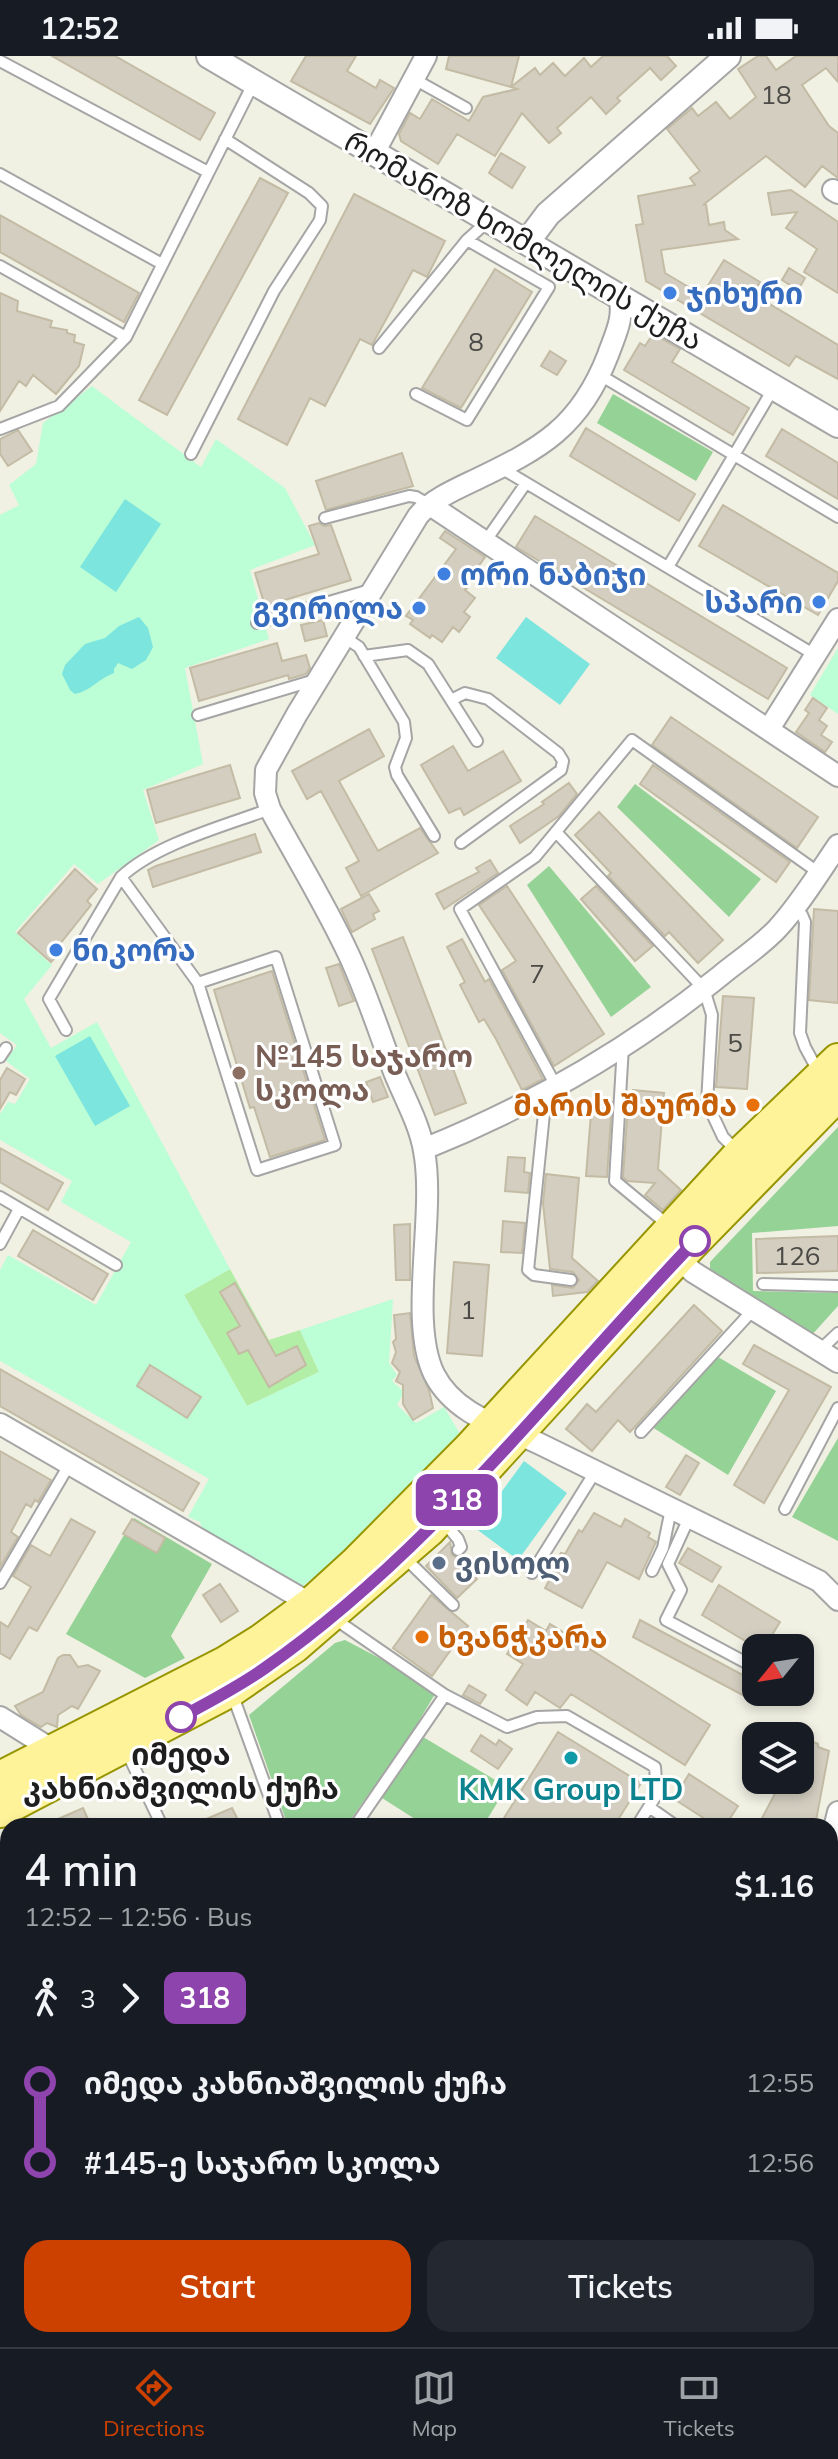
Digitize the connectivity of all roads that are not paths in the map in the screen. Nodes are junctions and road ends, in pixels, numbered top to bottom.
1 (209, 56) edge
2 (426, 56) edge
3 (728, 56) edge
4 (0, 61) edge
5 (414, 79) junction
6 (254, 82) junction
7 (466, 108) dead end
8 (225, 139) junction
9 (374, 153) junction
10 (208, 172) junction
11 (0, 174) edge
12 (489, 220) junction
13 (467, 240) junction
14 (527, 242) junction
15 (162, 264) junction
16 (0, 266) edge
17 (619, 296) junction
18 (126, 337) junction
19 (379, 348) dead end
20 (600, 375) junction
21 (774, 387) junction
22 (416, 394) dead end
23 (838, 425) edge
24 (0, 429) edge
25 (191, 454) dead end
26 (734, 455) junction
27 (501, 468) junction
28 (526, 483) junction
29 (430, 505) junction
30 (838, 517) edge
31 (325, 518) dead end
32 (485, 542) junction
33 (668, 567) junction
34 (373, 589) junction
35 (838, 619) edge
36 (257, 623) dead end
37 (344, 637) junction
38 (815, 655) junction
39 (364, 656) junction
40 (318, 679) junction
41 (451, 700) junction
42 (198, 715) dead end
43 (769, 729) junction
44 (477, 741) dead end
45 (838, 776) edge
46 (270, 809) junction
47 (556, 832) junction
48 (434, 836) dead end
49 (461, 843) dead end
50 (838, 845) edge
51 (819, 873) junction
52 (121, 877) junction
53 (794, 908) junction
54 (198, 983) junction
55 (704, 989) junction
56 (66, 1030) dead end
57 (623, 1045) junction
58 (832, 1076) edge
59 (551, 1091) junction
60 (424, 1149) junction
61 (740, 1154) junction
62 (0, 1197) edge
63 (19, 1209) junction
64 (0, 1244) edge
65 (675, 1244) junction
66 (116, 1265) dead end
67 (571, 1280) dead end
68 (763, 1284) dead end
69 (838, 1286) edge
70 (753, 1310) junction
71 (838, 1333) edge
72 (819, 1351) junction
73 (838, 1362) edge
74 (838, 1408) edge
75 (0, 1424) edge
76 (505, 1429) junction
77 (641, 1432) dead end
78 (69, 1465) junction
79 (595, 1472) junction
80 (785, 1509) dead end
81 (680, 1514) junction
82 (440, 1518) junction
83 (458, 1550) dead end
84 (402, 1554) junction
85 (652, 1571) dead end
86 (532, 1573) dead end
87 (0, 1583) edge
88 (838, 1600) edge
89 (453, 1605) dead end
90 (321, 1610) junction
91 (742, 1661) edge
92 (231, 1690) junction
93 (445, 1695) junction
94 (0, 1717) edge
95 (124, 1747) junction
96 (56, 1752) junction
97 (0, 1778) edge
98 (649, 1807) junction
99 (0, 1811) edge
100 (158, 1818) edge
101 (277, 1818) edge
102 (360, 1818) edge
103 (642, 1818) edge
104 (665, 1818) edge

1 - 6 street, რომანოზ ხომლელის ქუჩა
2 - 5 street
3 - 14 street
4 - 10 lane
5 - 7 lane
5 - 9 street
6 - 8 lane
6 - 9 street, რომანოზ ხომლელის ქუჩა
8 - 10 lane
8 - 25 lane
9 - 12 street, რომანოზ ხომლელის ქუჩა
10 - 15 lane
11 - 15 lane
12 - 13 lane
12 - 14 street, რომანოზ ხომლელის ქუჩა
13 - 19 lane
13 - 22 lane
14 - 17 street, რომანოზ ხომლელის ქუჩა
15 - 18 lane
16 - 18 lane
17 - 20 street
17 - 21 street, რომანოზ ხომლელის ქუჩა
18 - 24 lane
20 - 26 lane
20 - 27 street
21 - 23 street, რომანოზ ხომლელის ქუჩა
21 - 26 lane
26 - 30 lane
26 - 33 lane
27 - 28 lane
27 - 29 street
28 - 32 lane
28 - 33 lane
29 - 31 lane
29 - 32 street
29 - 34 street
32 - 43 street
33 - 38 lane
34 - 36 lane
34 - 37 street
35 - 38 street
37 - 39 lane
37 - 40 street
38 - 43 street
39 - 41 lane
39 - 48 lane
40 - 42 lane
40 - 46 street
41 - 44 lane
41 - 49 lane
43 - 45 street
46 - 52 lane
46 - 60 street
47 - 51 lane
47 - 55 lane
47 - 59 lane
50 - 51 street
51 - 53 street
52 - 54 lane
52 - 56 lane
53 - 55 street
53 - 58 lane
54 - 54 lane
55 - 57 street
55 - 61 lane
57 - 59 street
57 - 65 lane
58 - 61 main road
58 - 65 main road
59 - 60 street
59 - 67 lane
60 - 76 street
61 - 65 main road
62 - 63 lane
63 - 64 lane
63 - 66 lane
65 - 70 street
65 - 76 main road
68 - 69 lane
70 - 72 street
70 - 77 lane
71 - 72 lane
72 - 73 street
74 - 80 lane
75 - 78 street
76 - 79 street
76 - 82 main road
76 - 90 main road
78 - 87 lane
78 - 90 street
79 - 81 street
79 - 86 lane
81 - 85 lane
81 - 88 street
81 - 91 lane
82 - 83 lane
82 - 84 main road
84 - 89 lane
84 - 90 main road
90 - 92 main road
90 - 93 lane
90 - 96 main road
92 - 95 main road
92 - 101 lane
93 - 98 lane
93 - 102 lane
94 - 96 street
95 - 99 main road
95 - 100 lane
96 - 97 main road
98 - 103 lane
98 - 104 lane

